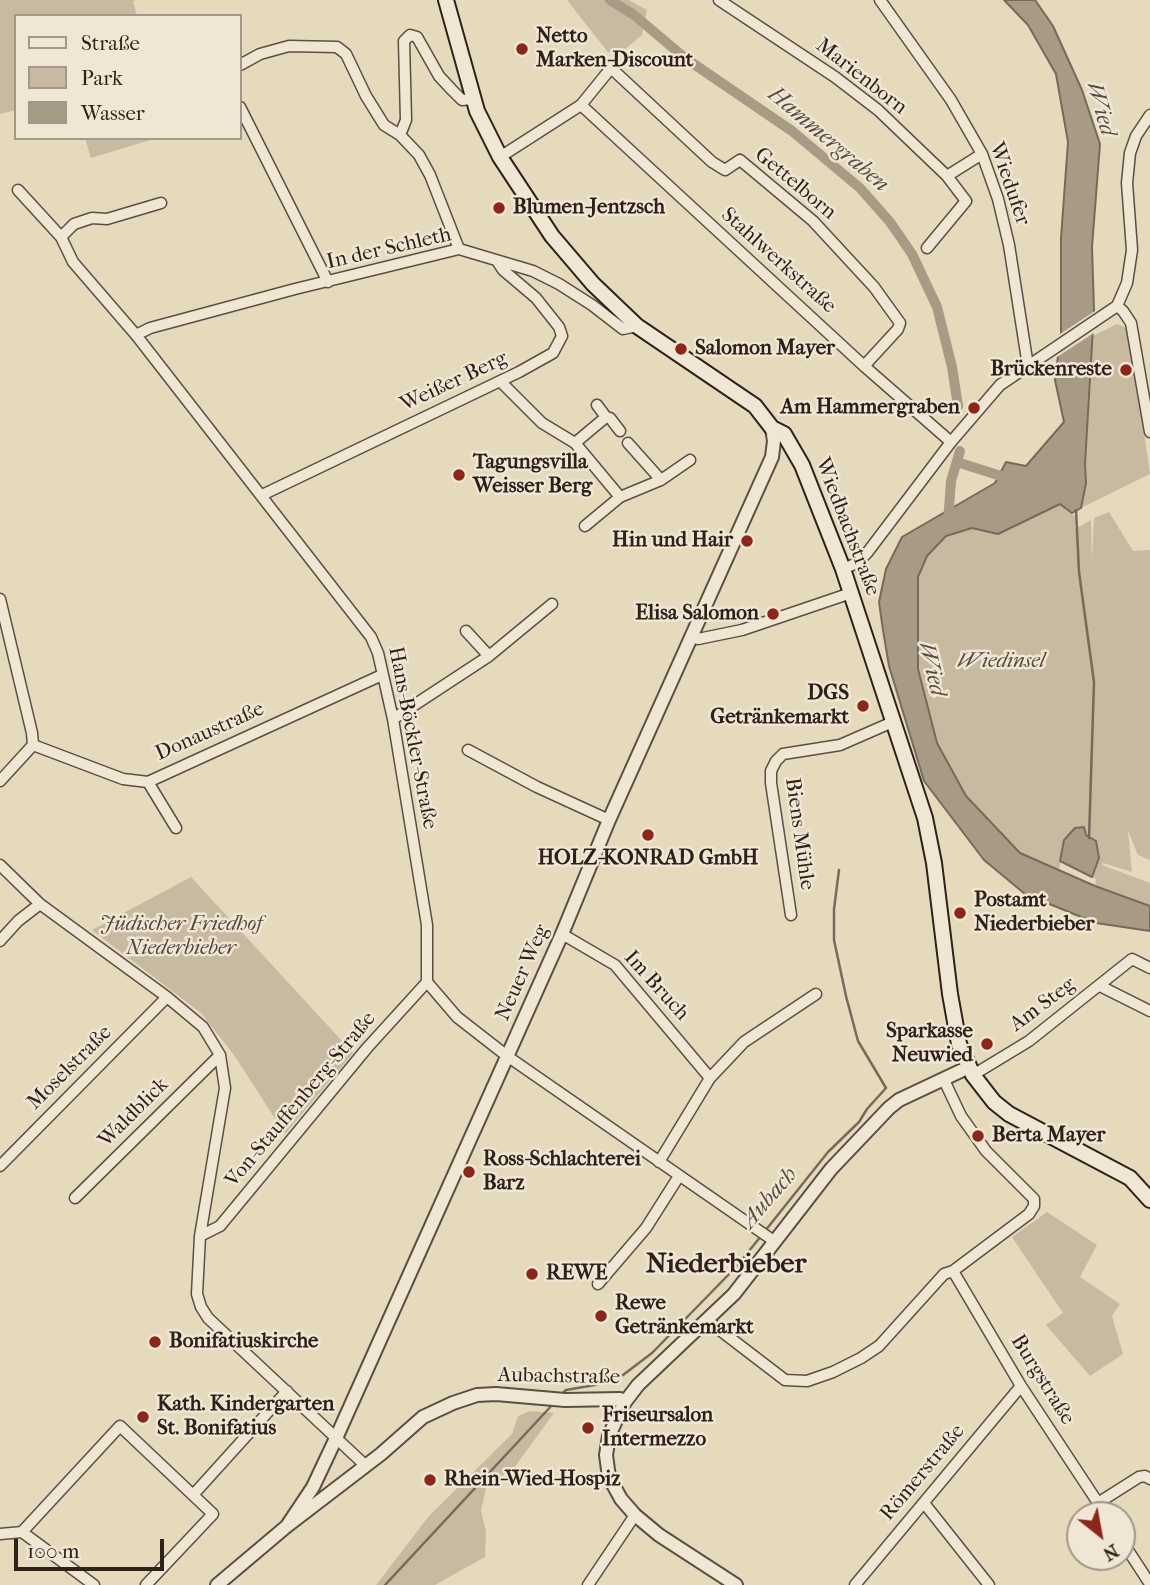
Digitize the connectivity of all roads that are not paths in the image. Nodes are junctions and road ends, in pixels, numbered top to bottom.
1 (446, 0) edge
2 (719, 0) edge
3 (880, 0) edge
4 (242, 64) edge
5 (473, 99) junction
6 (581, 105) junction
7 (242, 111) edge
8 (1150, 115) edge
9 (400, 135) junction
10 (982, 154) junction
11 (500, 157) junction
12 (947, 176) junction
13 (18, 190) dead end
14 (161, 203) dead end
15 (61, 237) junction
16 (927, 248) dead end
17 (460, 249) junction
18 (497, 261) junction
19 (328, 282) junction
20 (1116, 306) junction
21 (637, 326) junction
22 (136, 335) junction
23 (864, 366) junction
24 (1028, 366) junction
25 (1145, 370) edge
26 (500, 381) junction
27 (597, 405) dead end
28 (606, 417) junction
29 (772, 428) junction
30 (620, 431) dead end
31 (1150, 432) edge
32 (575, 443) junction
33 (628, 443) dead end
34 (951, 443) junction
35 (690, 460) dead end
36 (661, 480) junction
37 (262, 495) junction
38 (620, 497) junction
39 (585, 526) dead end
40 (843, 569) junction
41 (851, 593) junction
42 (0, 599) edge
43 (552, 604) dead end
44 (467, 631) dead end
45 (692, 637) junction
46 (489, 656) junction
47 (382, 675) junction
48 (393, 719) junction
49 (895, 720) junction
50 (33, 745) junction
51 (468, 750) dead end
52 (0, 781) edge
53 (148, 782) junction
54 (609, 820) junction
55 (176, 828) dead end
56 (0, 865) edge
57 (40, 904) junction
58 (791, 915) dead end
59 (562, 934) junction
60 (0, 941) edge
61 (1150, 968) edge
62 (427, 982) junction
63 (1100, 986) junction
64 (816, 995) dead end
65 (167, 997) junction
66 (1150, 1011) edge
67 (220, 1055) junction
68 (507, 1056) junction
69 (971, 1071) junction
70 (710, 1078) junction
71 (944, 1080) junction
72 (660, 1162) junction
73 (0, 1166) edge
74 (679, 1176) junction
75 (75, 1198) dead end
76 (1150, 1200) edge
77 (201, 1236) junction
78 (771, 1238) junction
79 (949, 1273) junction
80 (598, 1284) dead end
81 (708, 1321) junction
82 (1021, 1386) junction
83 (288, 1391) junction
84 (625, 1402) junction
85 (337, 1436) junction
86 (366, 1466) junction
87 (1150, 1479) edge
88 (193, 1495) junction
89 (1097, 1501) edge
90 (1101, 1501) edge
91 (924, 1503) junction
92 (635, 1515) junction
93 (287, 1526) junction
94 (22, 1532) junction
95 (0, 1534) edge
96 (1136, 1562) edge
97 (1150, 1584) edge
98 (94, 1585) edge
99 (146, 1585) edge
100 (217, 1585) edge
101 (588, 1585) edge
102 (736, 1585) edge
103 (855, 1585) edge
104 (989, 1585) edge

1 - 5 main road, Wiedbachstraße
2 - 12 street, Marienborn
3 - 10 street, Wiedufer
4 - 9 street
5 - 9 street
5 - 11 main road, Wiedbachstraße
6 - 11 street
6 - 23 street, Stahlwerkstraße
6 - 23 street, Gettelborn
7 - 19 street
8 - 20 street
9 - 17 street
10 - 12 street
10 - 24 street, Wiedufer
11 - 21 main road, Wiedbachstraße
12 - 16 street, Marienborn
13 - 15 street, Hans-Böckler-Straße
14 - 15 street
15 - 22 street, Hans-Böckler-Straße
17 - 18 street, In der Schleth
17 - 19 street, In der Schleth
18 - 21 street, In der Schleth
18 - 26 street, Weißer Berg
19 - 22 street, In der Schleth
20 - 24 street
20 - 25 street
21 - 29 main road, Wiedbachstraße
22 - 37 street, Hans-Böckler-Straße
23 - 34 street, Stahlwerkstraße
24 - 34 street
25 - 31 street
26 - 32 street
26 - 37 street, Weißer Berg
27 - 28 street
28 - 30 street
28 - 32 street
29 - 40 main road, Wiedbachstraße
29 - 45 street, Neuer Weg
32 - 38 street
33 - 36 street
34 - 40 street
35 - 36 street
36 - 38 street
37 - 47 street, Hans-Böckler-Straße
38 - 39 street
40 - 41 main road, Wiedbachstraße
41 - 45 street
41 - 49 main road, Wiedbachstraße
42 - 50 street
43 - 46 street
44 - 46 street
45 - 54 street, Neuer Weg
46 - 48 street
47 - 48 street, Hans-Böckler-Straße
47 - 53 street, Donaustraße
48 - 62 street, Hans-Böckler-Straße
49 - 58 street, Biens Mühle
49 - 69 main road, Wiedbachstraße
50 - 52 street
50 - 53 street, Donaustraße
51 - 54 street
53 - 55 street
54 - 59 street, Neuer Weg
56 - 57 street
57 - 60 street
57 - 65 street
59 - 68 street, Neuer Weg
59 - 70 street, Im Bruch
61 - 63 street, Am Steg
62 - 68 street
62 - 77 street, Von-Stauffenberg-Straße
63 - 66 street
63 - 69 street, Am Steg
64 - 70 street
65 - 67 street
65 - 73 street, Moselstraße
67 - 75 street, Waldblick
67 - 77 street
68 - 72 street
68 - 85 street, Neuer Weg
69 - 71 street, Aubachstraße
69 - 76 main road, Wiedbachstraße
70 - 72 street
71 - 78 street, Aubachstraße
71 - 79 street
72 - 74 street
74 - 78 street
74 - 80 street
77 - 83 street
78 - 81 street, Aubachstraße
79 - 81 street
79 - 82 street, Burgstraße
81 - 84 street, Aubachstraße
82 - 89 street, Burgstraße
82 - 91 street, Römerstraße
83 - 85 street
83 - 88 street
84 - 86 street, Aubachstraße
84 - 92 street
85 - 86 street
85 - 93 street, Neuer Weg
86 - 93 street, Aubachstraße
87 - 90 street
88 - 94 street
88 - 99 street
91 - 103 street, Römerstraße
91 - 104 street
92 - 101 street
92 - 102 street
93 - 100 street, Aubachstraße
94 - 95 street
94 - 98 street
96 - 97 street

